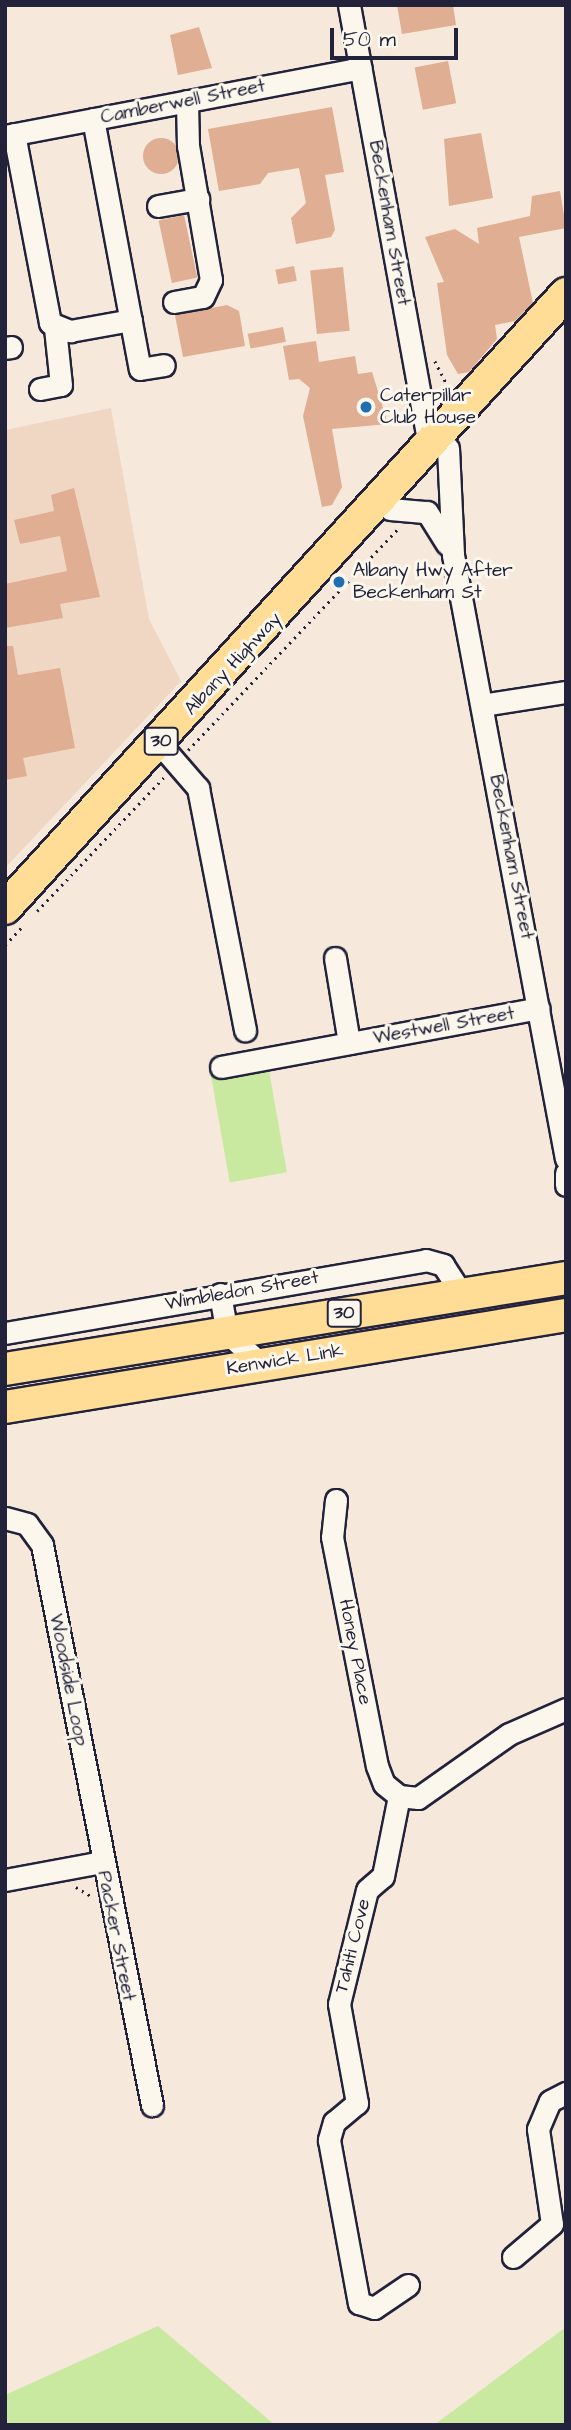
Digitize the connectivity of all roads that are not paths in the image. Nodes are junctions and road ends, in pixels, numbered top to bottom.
1 (349, 5) edge
2 (361, 68) junction
3 (187, 102) junction
4 (93, 119) junction
5 (10, 135) edge
6 (198, 199) junction
7 (158, 206) dead end
8 (566, 294) edge
9 (174, 302) dead end
10 (131, 320) junction
11 (566, 321) edge
12 (55, 328) junction
13 (164, 365) dead end
14 (40, 389) dead end
15 (438, 444) junction
16 (397, 518) junction
17 (453, 555) junction
18 (316, 573) junction
19 (566, 692) edge
20 (482, 705) junction
21 (169, 752) junction
22 (5, 908) edge
23 (335, 958) dead end
24 (540, 1008) junction
25 (245, 1030) dead end
26 (348, 1043) junction
27 (221, 1067) dead end
28 (566, 1159) edge
29 (566, 1173) edge
30 (566, 1185) edge
31 (566, 1258) edge
32 (555, 1280) edge
33 (220, 1294) junction
34 (462, 1294) junction
35 (566, 1315) edge
36 (5, 1333) edge
37 (227, 1333) junction
38 (260, 1363) junction
39 (5, 1369) edge
40 (5, 1407) edge
41 (336, 1500) dead end
42 (5, 1518) edge
43 (566, 1709) edge
44 (399, 1796) junction
45 (102, 1862) junction
46 (5, 1880) edge
47 (566, 2093) edge
48 (152, 2105) dead end
49 (513, 2257) dead end
50 (408, 2285) dead end

1 - 2 street, Beckenham Street
2 - 3 street, Camberwell Street
2 - 15 street, Beckenham Street
3 - 4 street, Camberwell Street
3 - 6 street
4 - 5 street, Camberwell Street
4 - 10 street
5 - 12 street
6 - 7 street
6 - 9 street
8 - 15 highway, Albany Highway / 30
10 - 12 street
10 - 13 street
11 - 15 highway, Albany Highway / 30
12 - 14 street
15 - 16 highway, Albany Highway / 30
15 - 17 street, Beckenham Street
15 - 18 highway, Albany Highway / 30
16 - 17 street, Beckenham Street
16 - 18 highway, Albany Highway / 30
17 - 20 street, Beckenham Street
18 - 21 highway, Albany Highway / 30
19 - 20 street
20 - 24 street, Beckenham Street
21 - 22 highway, Albany Highway / 30
21 - 25 street
23 - 26 street, Westwell Street
24 - 26 street, Westwell Street
24 - 28 street, Beckenham Street
26 - 27 street, Westwell Street
29 - 30 street
31 - 32 highway
32 - 34 highway, Kenwick Link / 30
33 - 34 street, Wimbledon Street
33 - 36 street, Wimbledon Street
33 - 37 street
34 - 37 highway, Kenwick Link / 30
35 - 38 highway, Kenwick Link / 30
37 - 38 street
37 - 39 highway, Kenwick Link / 30
38 - 40 highway, Kenwick Link / 30
41 - 44 street, Honey Place
42 - 45 street, Woodside Loop
43 - 44 street
44 - 50 street, Tahiti Cove
45 - 46 street, Packer Street
45 - 48 street, Packer Street
47 - 49 street

